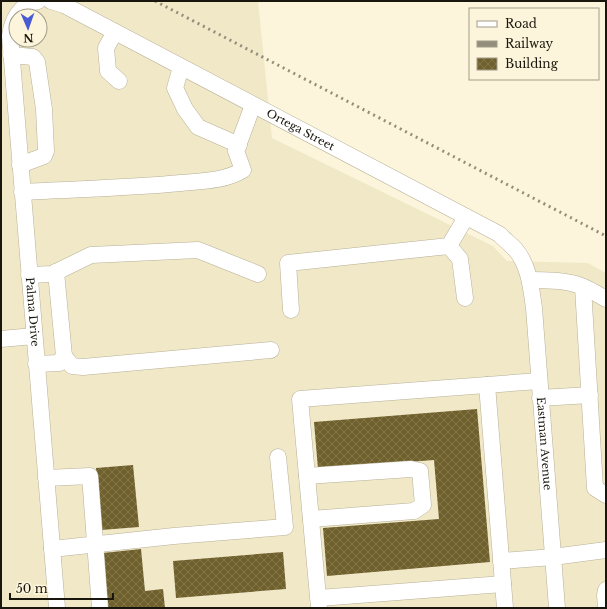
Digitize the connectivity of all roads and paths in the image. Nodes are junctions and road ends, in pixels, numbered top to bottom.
1 (38, 1) edge
2 (51, 1) edge
3 (115, 32) junction
4 (11, 55) junction
5 (181, 67) junction
6 (119, 81) dead end
7 (253, 105) junction
8 (239, 144) junction
9 (20, 164) junction
10 (22, 192) junction
11 (466, 217) junction
12 (449, 246) junction
13 (56, 272) junction
14 (258, 274) dead end
15 (29, 275) junction
16 (530, 280) junction
17 (584, 287) junction
18 (465, 298) dead end
19 (606, 298) edge
20 (291, 310) dead end
21 (34, 336) junction
22 (1, 339) edge
23 (271, 350) dead end
24 (64, 356) junction
25 (36, 364) junction
26 (539, 381) junction
27 (487, 384) junction
28 (590, 395) junction
29 (540, 398) junction
30 (278, 456) dead end
31 (307, 476) junction
32 (46, 478) junction
33 (606, 495) edge
34 (311, 519) junction
35 (94, 544) junction
36 (52, 549) junction
37 (606, 550) edge
38 (553, 557) junction
39 (501, 561) junction
40 (503, 584) junction
41 (606, 590) edge
42 (319, 603) edge
43 (57, 608) edge
44 (100, 608) edge
45 (505, 608) edge
46 (557, 608) edge
47 (606, 608) edge

1 - 4 street, Palma Drive
2 - 3 street, Ortega Street
3 - 5 street, Ortega Street
3 - 6 street
4 - 9 street, Palma Drive
4 - 9 street
5 - 7 street, Ortega Street
5 - 8 street
7 - 8 street
7 - 11 street, Ortega Street
8 - 10 street
9 - 10 street, Palma Drive
10 - 15 street, Palma Drive
11 - 12 street
11 - 16 street, Ortega Street
12 - 18 street
12 - 20 street
13 - 14 street
13 - 15 street
13 - 24 street
15 - 21 street, Palma Drive
16 - 17 street
16 - 26 street, Eastman Avenue
17 - 19 street
17 - 28 street
21 - 22 street
21 - 25 street, Palma Drive
23 - 24 street
24 - 25 street
25 - 32 street, Palma Drive
26 - 27 street
26 - 29 street, Eastman Avenue
27 - 31 street
27 - 39 street
28 - 29 street
28 - 33 street
29 - 38 street, Eastman Avenue
30 - 35 street
31 - 34 street
31 - 34 street
32 - 35 street
32 - 36 street, Palma Drive
34 - 42 street
35 - 36 street
35 - 44 street
36 - 43 street, Palma Drive
37 - 38 street
38 - 39 street
38 - 46 street, Eastman Avenue
39 - 40 street
40 - 42 street
40 - 45 street
41 - 47 street

